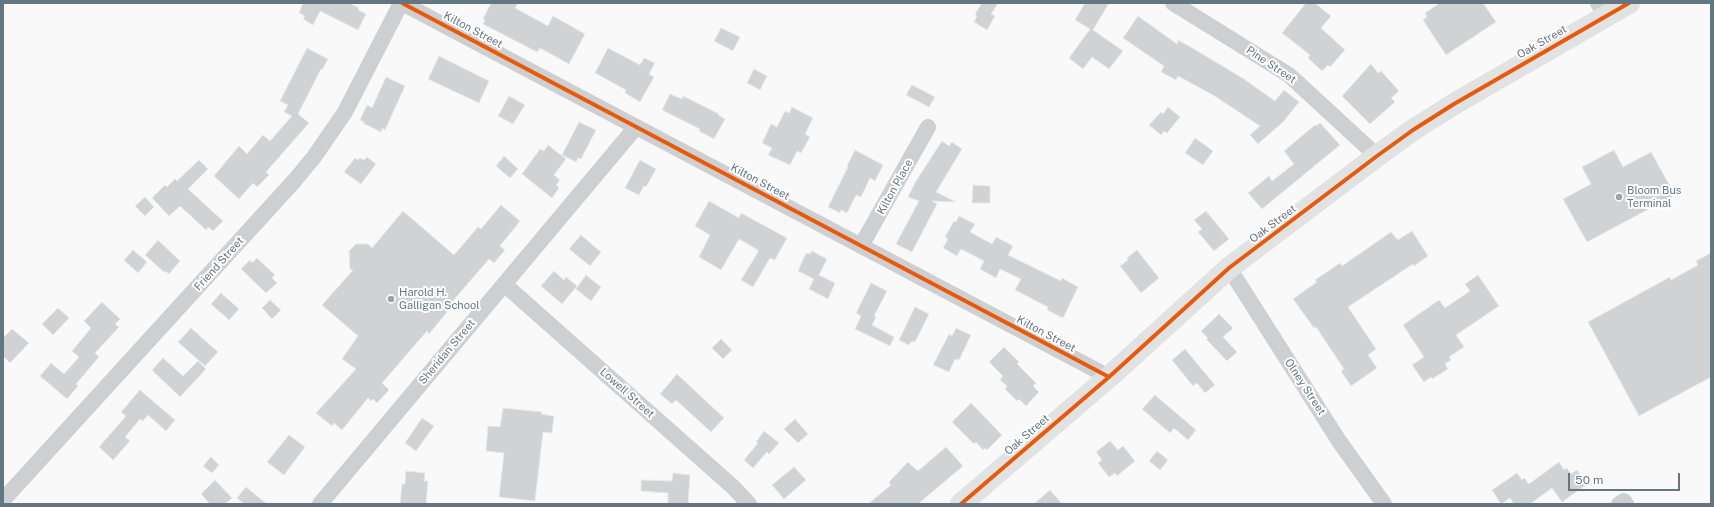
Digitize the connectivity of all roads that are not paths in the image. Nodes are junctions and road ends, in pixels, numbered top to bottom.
1 (401, 3) edge
2 (1629, 3) edge
3 (1180, 5) edge
4 (1602, 9) edge
5 (636, 127) junction
6 (928, 127) dead end
7 (1377, 156) junction
8 (861, 246) junction
9 (1229, 268) junction
10 (504, 284) junction
11 (1109, 377) junction
12 (3, 500) edge
13 (320, 504) edge
14 (748, 504) edge
15 (961, 504) edge
16 (1384, 504) edge

1 - 5 street, Kilton Street
1 - 12 street, Friend Street
2 - 4 street, Oak Street
3 - 7 street, Pine Street
4 - 7 street, Oak Street
5 - 8 street, Kilton Street
5 - 10 street, Sheridan Street
6 - 8 street, Kilton Place
7 - 9 street, Oak Street
8 - 11 street, Kilton Street
9 - 11 street, Oak Street
9 - 16 street, Olney Street
10 - 13 street, Sheridan Street
10 - 14 street, Lowell Street
11 - 15 street, Oak Street

